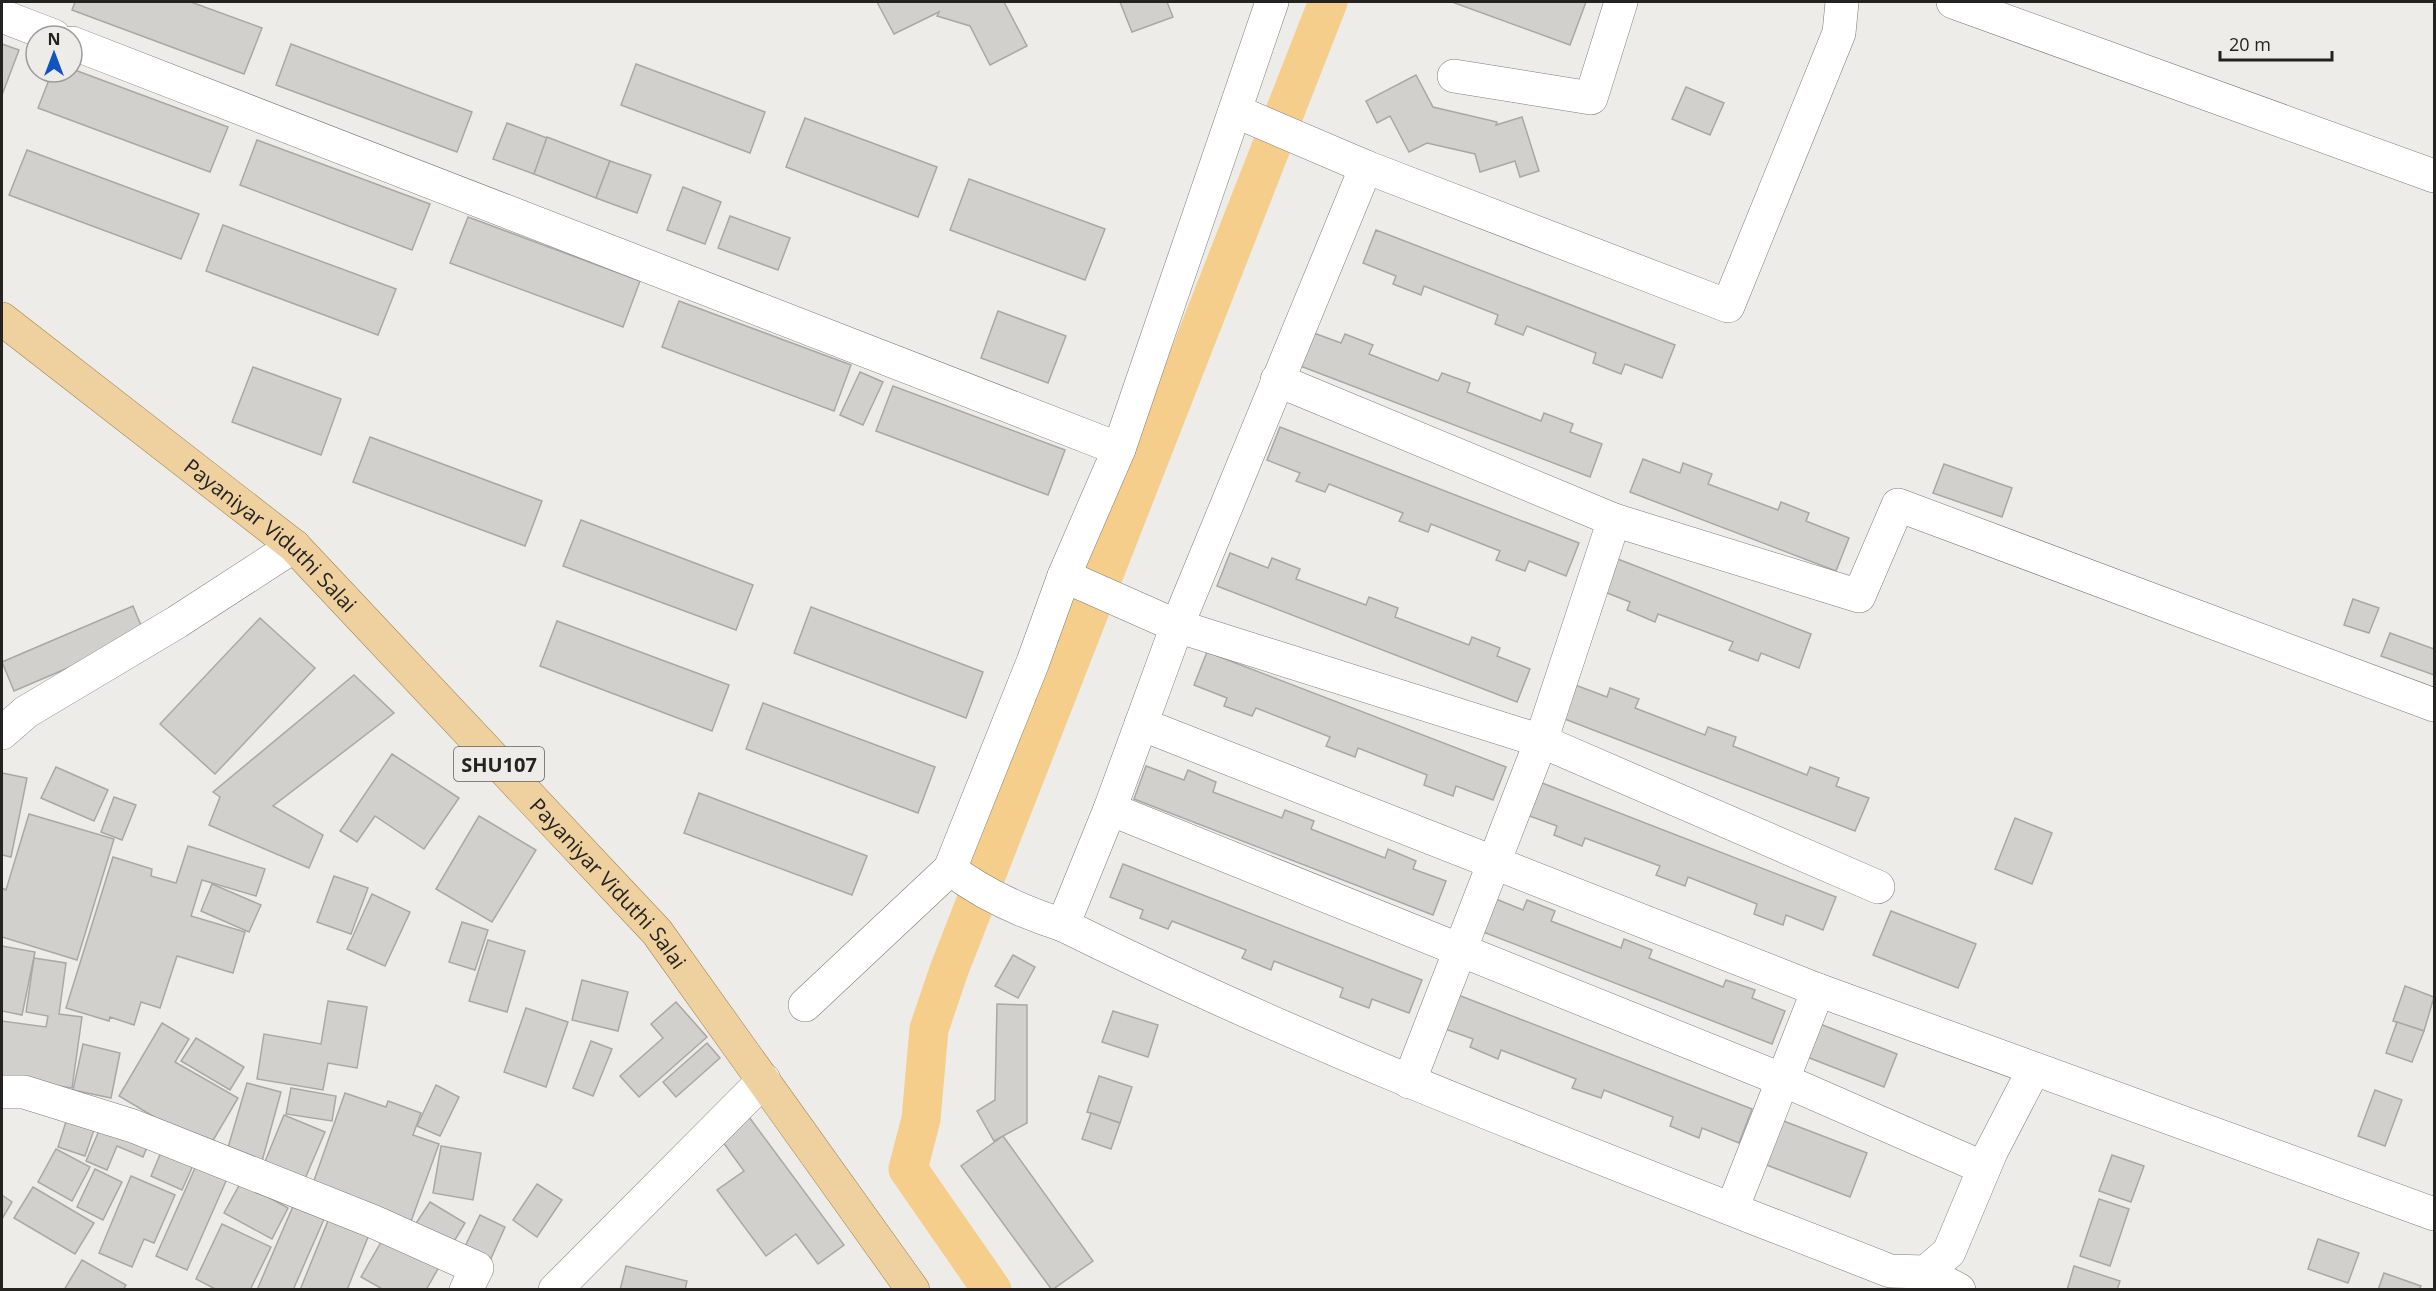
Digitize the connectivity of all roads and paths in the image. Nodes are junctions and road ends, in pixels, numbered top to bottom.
1 (1272, 2) edge
2 (1621, 2) edge
3 (1842, 2) edge
4 (1953, 2) edge
5 (2, 16) edge
6 (24, 24) edge
7 (84, 48) edge
8 (1454, 76) dead end
9 (1235, 111) junction
10 (1365, 167) junction
11 (2434, 176) edge
12 (2, 319) edge
13 (1277, 380) junction
14 (1119, 449) junction
15 (1614, 520) junction
16 (294, 546) junction
17 (1076, 580) junction
18 (1167, 622) junction
19 (2434, 705) edge
20 (1141, 724) junction
21 (2, 733) edge
22 (1541, 741) junction
23 (1110, 809) junction
24 (1494, 862) junction
25 (961, 878) junction
26 (1878, 887) dead end
27 (1063, 925) junction
28 (1461, 949) junction
29 (1818, 990) junction
30 (805, 1005) dead end
31 (2034, 1069) junction
32 (764, 1080) junction
33 (1783, 1080) junction
34 (1409, 1082) junction
35 (2, 1092) edge
36 (1984, 1168) junction
37 (1732, 1209) junction
38 (2434, 1214) edge
39 (1926, 1272) junction
40 (466, 1290) edge
41 (555, 1290) edge
42 (913, 1290) edge
43 (1959, 1290) edge

1 - 9 street
2 - 8 street
3 - 10 street
4 - 11 street
5 - 6 street
7 - 14 street
9 - 10 street
9 - 14 street
10 - 13 street
12 - 16 main road, Payaniyar Viduthi Salai / SHU107
13 - 15 street
13 - 18 street
14 - 17 street
15 - 19 street
15 - 22 street
16 - 21 street
16 - 32 main road, Payaniyar Viduthi Salai / SHU107
17 - 18 street
17 - 25 street
18 - 20 street
18 - 22 street
20 - 23 street
20 - 24 street
22 - 24 street
22 - 26 street
23 - 27 street
23 - 28 street
24 - 28 street
24 - 29 street
25 - 27 street
25 - 30 street
27 - 34 street
28 - 33 street
28 - 34 street
29 - 31 street
29 - 33 street
31 - 36 street
31 - 38 street
32 - 41 street
32 - 42 main road, Payaniyar Viduthi Salai / SHU107
33 - 36 street
33 - 37 street
34 - 37 street
35 - 40 street
36 - 39 street
37 - 39 street
39 - 43 street

